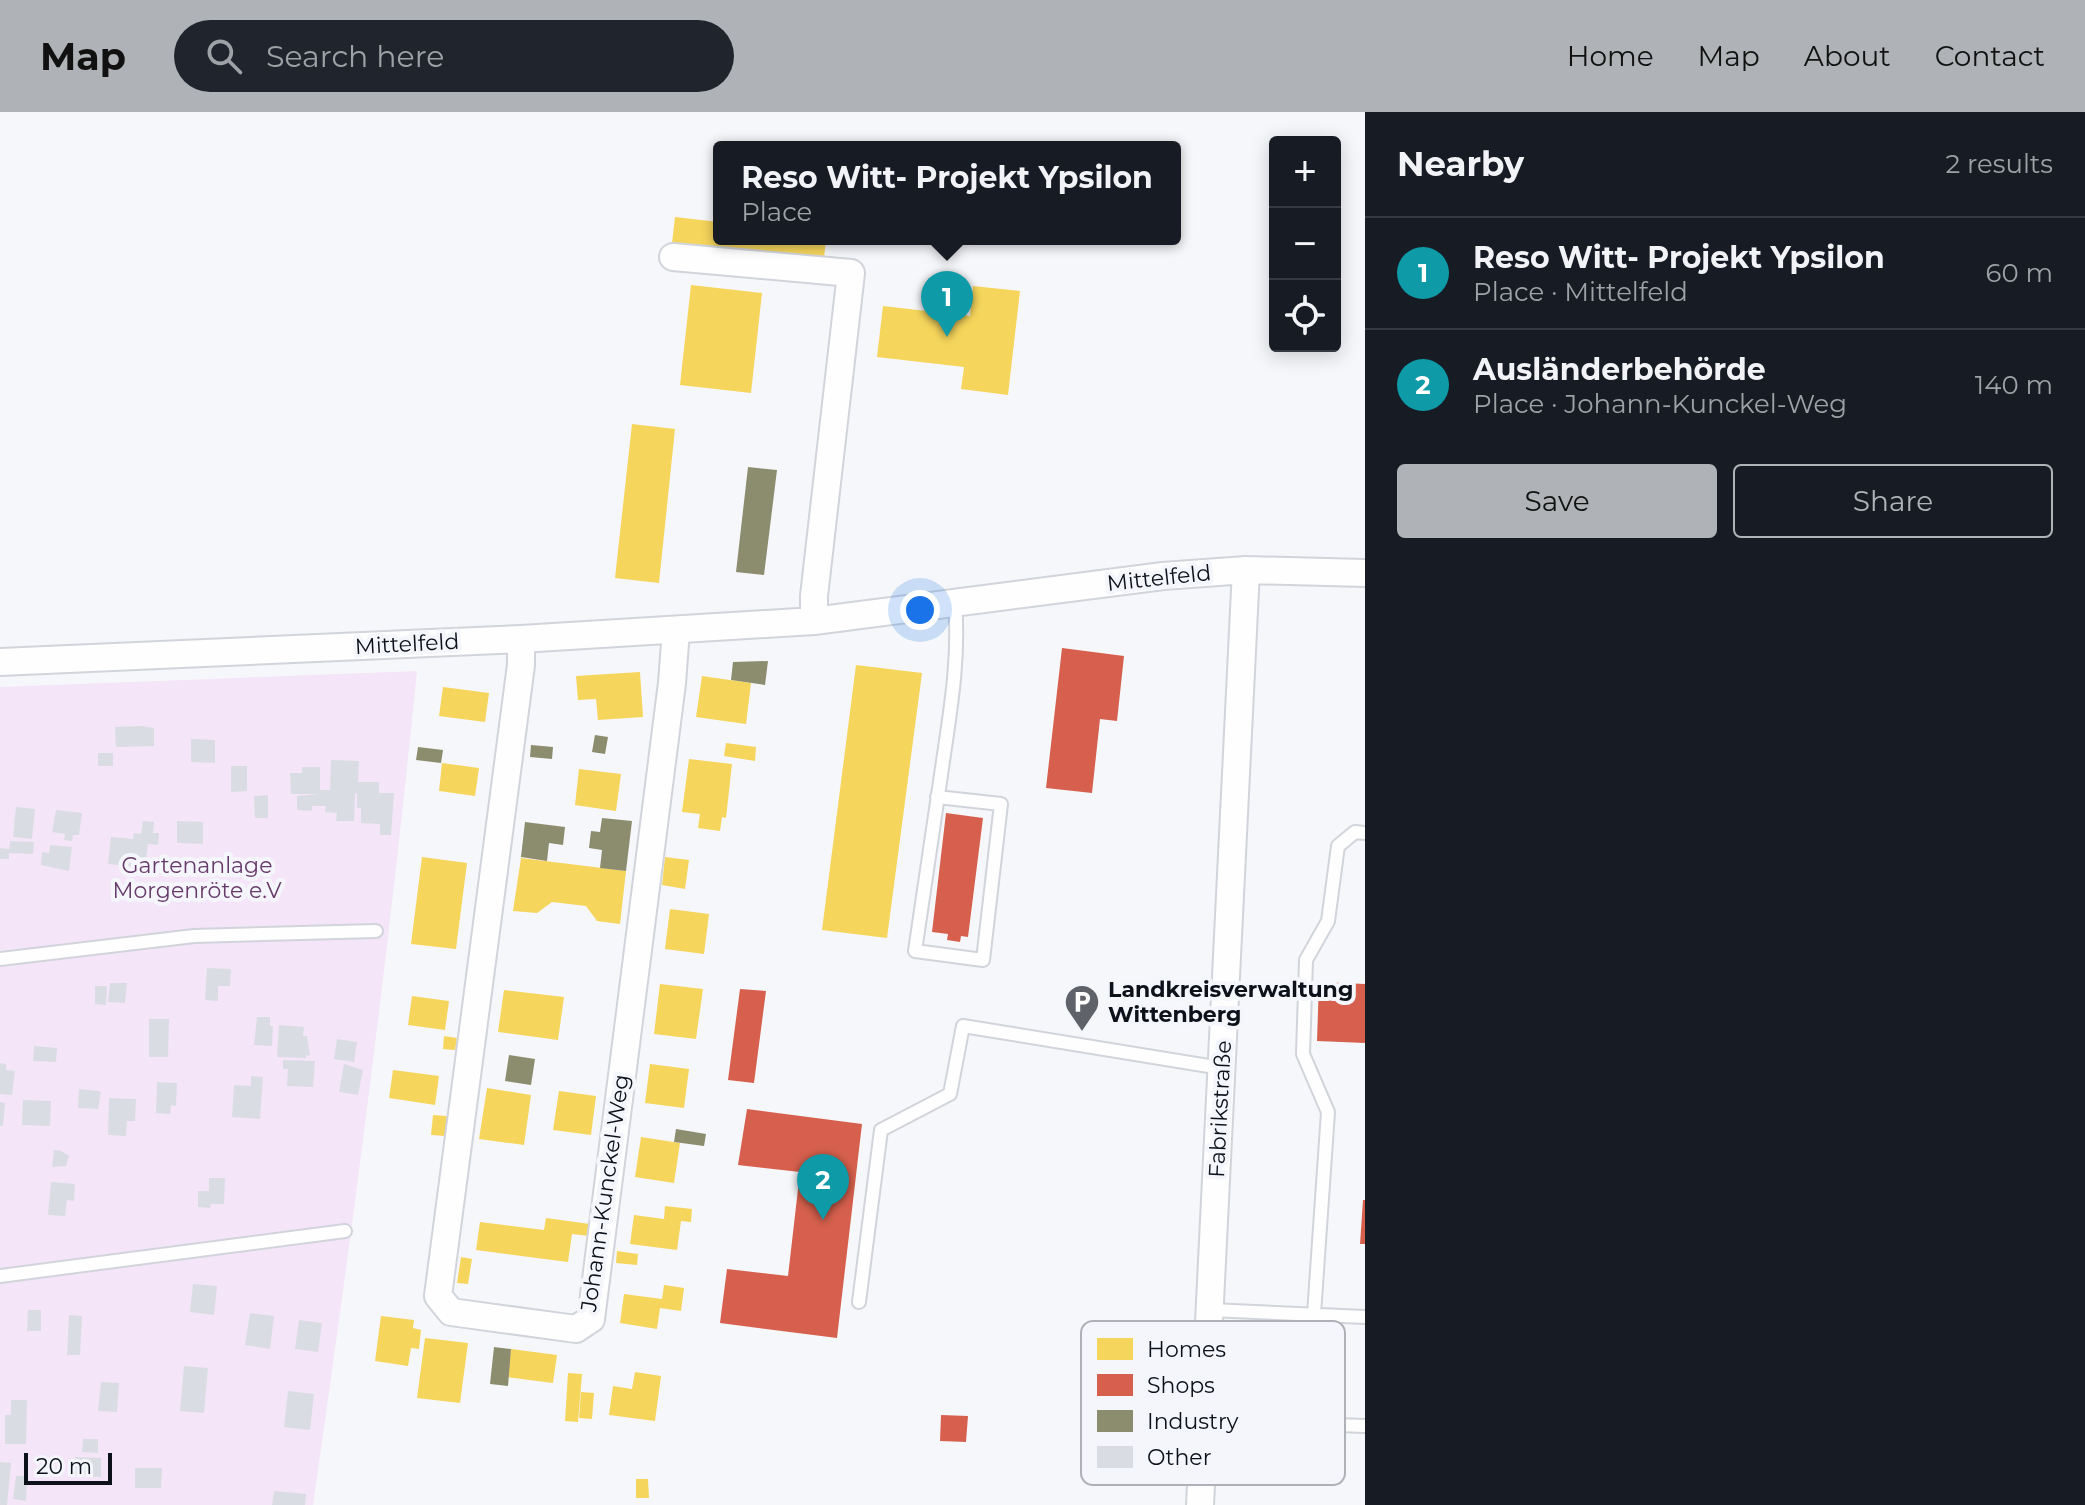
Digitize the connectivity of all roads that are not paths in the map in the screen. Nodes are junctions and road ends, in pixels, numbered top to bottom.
1 (673, 257) dead end
2 (1246, 570) junction
3 (1365, 573) edge
4 (955, 604) junction
5 (814, 621) junction
6 (676, 630) junction
7 (521, 639) junction
8 (0, 662) edge
9 (937, 797) junction
10 (1365, 833) edge
11 (376, 931) dead end
12 (0, 959) edge
13 (1221, 1068) junction
14 (345, 1231) dead end
15 (0, 1276) edge
16 (859, 1302) dead end
17 (1211, 1310) junction
18 (1314, 1314) junction
19 (1365, 1317) edge
20 (1210, 1321) edge
21 (1345, 1425) edge
22 (1365, 1426) edge
23 (1201, 1485) edge
24 (1200, 1505) edge

1 - 5 street
2 - 3 street, Mittelfeld
2 - 4 street, Mittelfeld
2 - 13 street, Fabrikstraße
4 - 5 street, Mittelfeld
4 - 9 lane
5 - 6 street, Mittelfeld
6 - 7 street, Mittelfeld
6 - 7 street, Johann-Kunckel-Weg
7 - 8 street, Mittelfeld
9 - 9 lane
10 - 18 lane
11 - 12 lane
13 - 16 lane
13 - 17 street, Fabrikstraße
14 - 15 lane
17 - 18 lane
17 - 20 street, Fabrikstraße
18 - 19 lane
21 - 22 lane
23 - 24 street, Fabrikstraße

